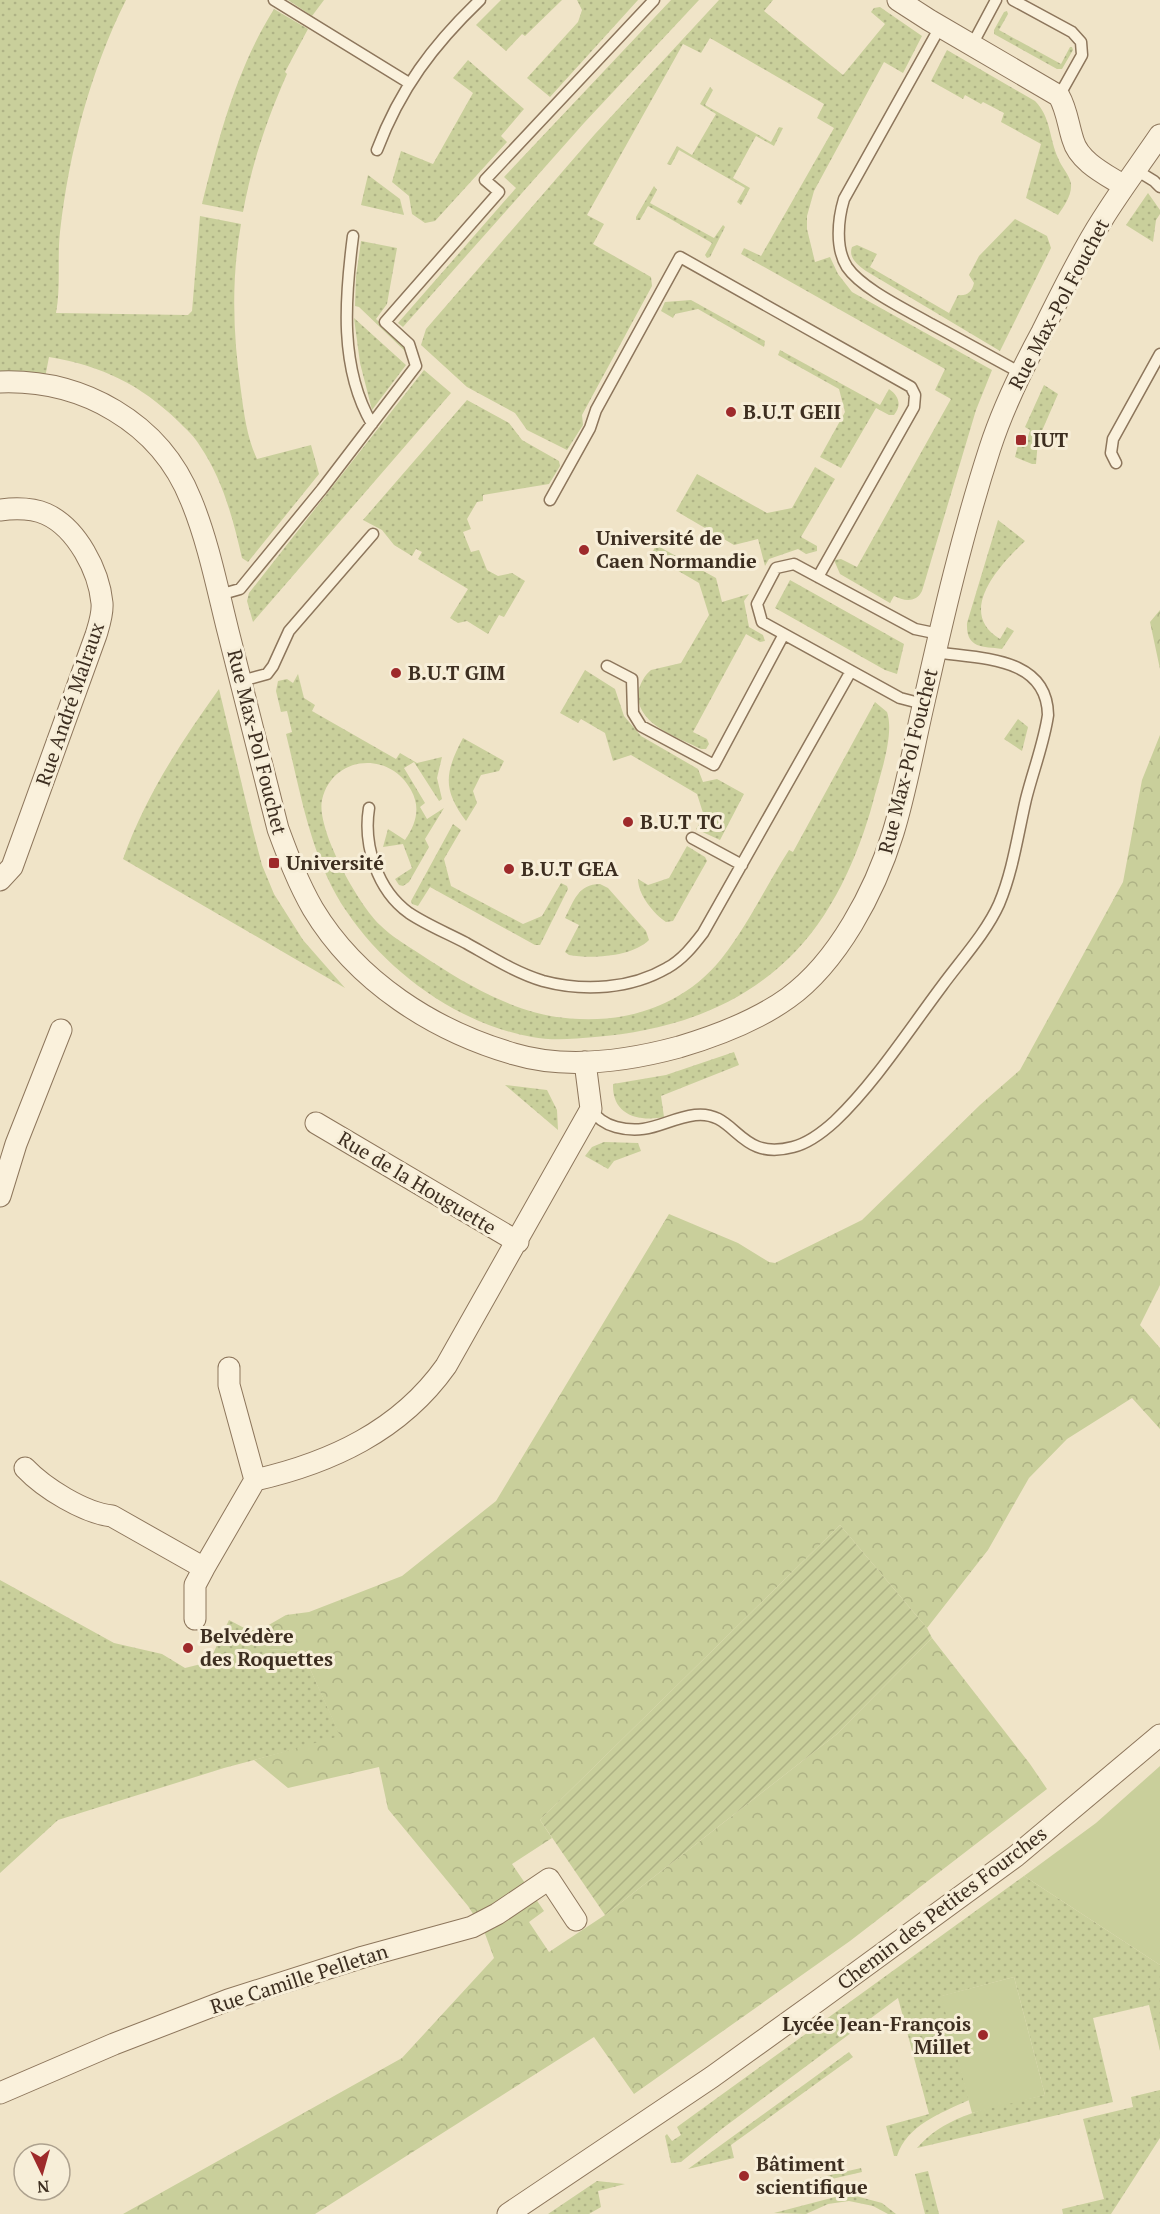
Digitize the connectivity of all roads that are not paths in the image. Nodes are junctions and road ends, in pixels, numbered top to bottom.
1 (274, 0) edge
2 (480, 0) edge
3 (654, 0) edge
4 (898, 0) edge
5 (996, 0) edge
6 (1013, 0) edge
7 (940, 27) junction
8 (972, 45) junction
9 (409, 84) junction
10 (1059, 96) junction
11 (1160, 135) edge
12 (378, 150) dead end
13 (1130, 178) junction
14 (1160, 187) edge
15 (353, 236) dead end
16 (1160, 354) edge
17 (1021, 373) junction
18 (0, 382) edge
19 (372, 424) junction
20 (1116, 463) dead end
21 (550, 500) dead end
22 (0, 510) edge
23 (373, 534) dead end
24 (818, 577) junction
25 (219, 595) junction
26 (784, 634) junction
27 (937, 643) junction
28 (607, 666) dead end
29 (851, 671) junction
30 (241, 681) junction
31 (923, 704) junction
32 (369, 808) dead end
33 (692, 838) dead end
34 (742, 865) junction
35 (0, 880) edge
36 (61, 1030) dead end
37 (585, 1062) junction
38 (591, 1109) junction
39 (316, 1123) dead end
40 (8, 1141) edge
41 (0, 1196) edge
42 (518, 1242) junction
43 (229, 1368) dead end
44 (25, 1468) dead end
45 (255, 1480) junction
46 (204, 1568) junction
47 (195, 1619) dead end
48 (1160, 1735) edge
49 (576, 1920) dead end
50 (0, 2093) edge
51 (508, 2214) edge

1 - 9 lane
2 - 9 lane
3 - 19 lane
4 - 7 street
5 - 8 lane
6 - 10 lane
7 - 8 street
7 - 17 lane
8 - 10 street
9 - 12 lane
10 - 13 street
11 - 13 street, Rue Max-Pol Fouchet
13 - 14 lane
13 - 17 street, Rue Max-Pol Fouchet
15 - 19 lane
16 - 20 lane
17 - 27 street, Rue Max-Pol Fouchet
18 - 25 street, Rue Max-Pol Fouchet
19 - 25 lane
21 - 24 lane
22 - 35 street, Rue André Malraux
23 - 30 lane
24 - 26 lane
24 - 27 lane
25 - 30 street, Rue Max-Pol Fouchet
26 - 28 lane
26 - 29 lane
27 - 31 street, Rue Max-Pol Fouchet
27 - 38 lane, Rue Max-Pol Fouchet
29 - 31 lane
29 - 34 lane
30 - 37 street, Rue Max-Pol Fouchet
31 - 37 street, Rue Max-Pol Fouchet
32 - 34 lane
33 - 34 lane
36 - 40 street
37 - 38 street
38 - 42 street, Rue de la Houguette
39 - 42 street, Rue de la Houguette
40 - 41 street
42 - 45 street, Rue de la Houguette
43 - 45 street
44 - 46 street
45 - 46 street
46 - 47 street
48 - 51 street, Chemin des Petites Fourches
49 - 50 street, Rue Camille Pelletan

